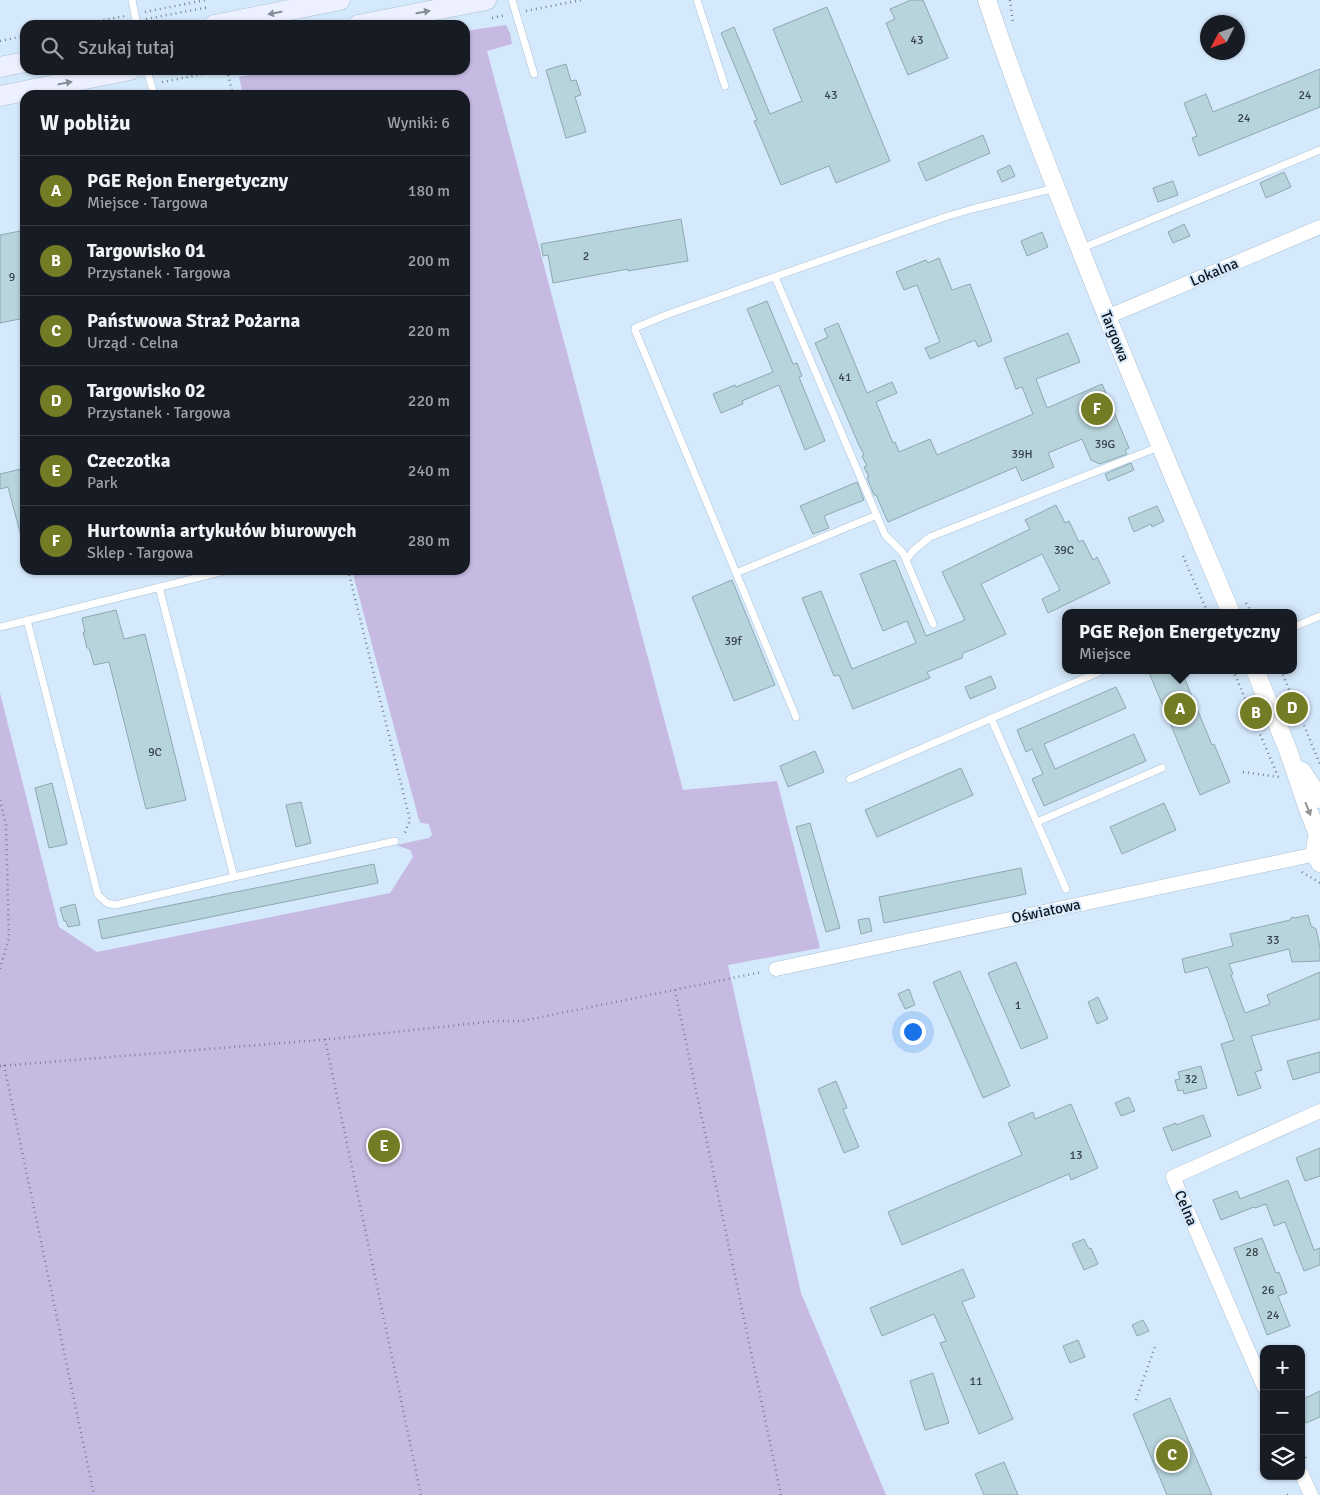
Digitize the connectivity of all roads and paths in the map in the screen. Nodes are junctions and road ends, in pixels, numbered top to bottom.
1 (132, 0) edge
2 (340, 0) edge
3 (486, 0) edge
4 (512, 0) edge
5 (697, 0) edge
6 (987, 0) edge
7 (996, 0) edge
8 (212, 16) edge
9 (136, 20) edge
10 (169, 20) edge
11 (384, 20) edge
12 (20, 37) edge
13 (0, 41) edge
14 (1006, 57) junction
15 (20, 63) edge
16 (0, 67) edge
17 (534, 74) dead end
18 (105, 75) edge
19 (148, 75) edge
20 (228, 75) edge
21 (725, 86) dead end
22 (30, 90) edge
23 (153, 90) edge
24 (232, 90) edge
25 (20, 92) edge
26 (0, 96) edge
27 (1320, 150) edge
28 (1055, 188) junction
29 (1320, 227) edge
30 (1080, 249) junction
31 (775, 277) junction
32 (1107, 317) junction
33 (1161, 446) junction
34 (877, 515) junction
35 (1183, 556) dead end
36 (906, 560) junction
37 (736, 573) junction
38 (208, 575) edge
39 (349, 575) edge
40 (159, 587) junction
41 (1206, 609) edge
42 (1229, 609) edge
43 (1320, 616) edge
44 (27, 620) junction
45 (933, 624) dead end
46 (0, 627) edge
47 (1297, 627) edge
48 (1095, 674) edge
49 (1235, 674) edge
50 (1257, 674) edge
51 (1283, 674) edge
52 (796, 717) dead end
53 (991, 718) junction
54 (1288, 750) junction
55 (1320, 764) edge
56 (1162, 768) dead end
57 (1243, 772) dead end
58 (1279, 777) junction
59 (850, 779) dead end
60 (1281, 783) dead end
61 (1320, 799) edge
62 (0, 800) edge
63 (1037, 822) junction
64 (1319, 834) edge
65 (395, 841) joint
66 (1318, 858) edge
67 (234, 877) junction
68 (1066, 889) dead end
69 (776, 969) joint
70 (0, 970) edge
71 (675, 990) junction
72 (326, 1039) junction
73 (4, 1065) junction
74 (0, 1066) edge
75 (1320, 1112) edge
76 (1156, 1344) dead end
77 (1260, 1378) edge
78 (1136, 1400) dead end
79 (1304, 1480) edge
80 (94, 1495) edge
81 (421, 1495) edge
82 (781, 1495) edge
83 (1311, 1495) edge

1 - 9 lane
2 -> 8 main road
11 -> 3 main road
4 - 17 lane
5 - 21 lane
6 - 14 street, Targowa
7 - 14 street, Targowa
8 - 10 path
12 - 13 path
14 - 28 street, Targowa
15 - 16 main road
22 -> 18 main road
19 - 23 lane
20 - 24 path
26 -> 25 main road
27 - 30 lane
28 - 30 street, Targowa
28 - 31 lane
29 - 32 street, Lokalna
30 - 32 street, Targowa
31 - 34 lane
31 - 37 lane
32 - 33 street, Targowa
33 - 36 lane
33 - 42 street, Targowa
34 - 36 lane
34 - 37 lane
35 - 41 path
36 - 45 lane
37 - 52 lane
38 - 40 lane
39 - 65 path
40 - 44 lane
40 - 67 lane
43 - 47 lane
44 - 46 lane
44 - 67 lane
48 - 53 lane
49 - 58 path
50 - 54 street
51 - 55 path
53 - 59 lane
53 - 63 lane
54 - 61 street
54 -> 64 street
56 - 63 lane
57 - 58 path
58 - 60 path
62 - 70 path
63 - 68 lane
64 - 66 street
65 - 67 lane
66 - 69 street, Oświatowa
69 - 71 path
71 - 72 path
71 - 82 path
72 - 73 path
72 - 81 path
73 - 74 path
73 - 80 path
75 - 77 street, Celna
76 - 78 path
79 - 83 street

